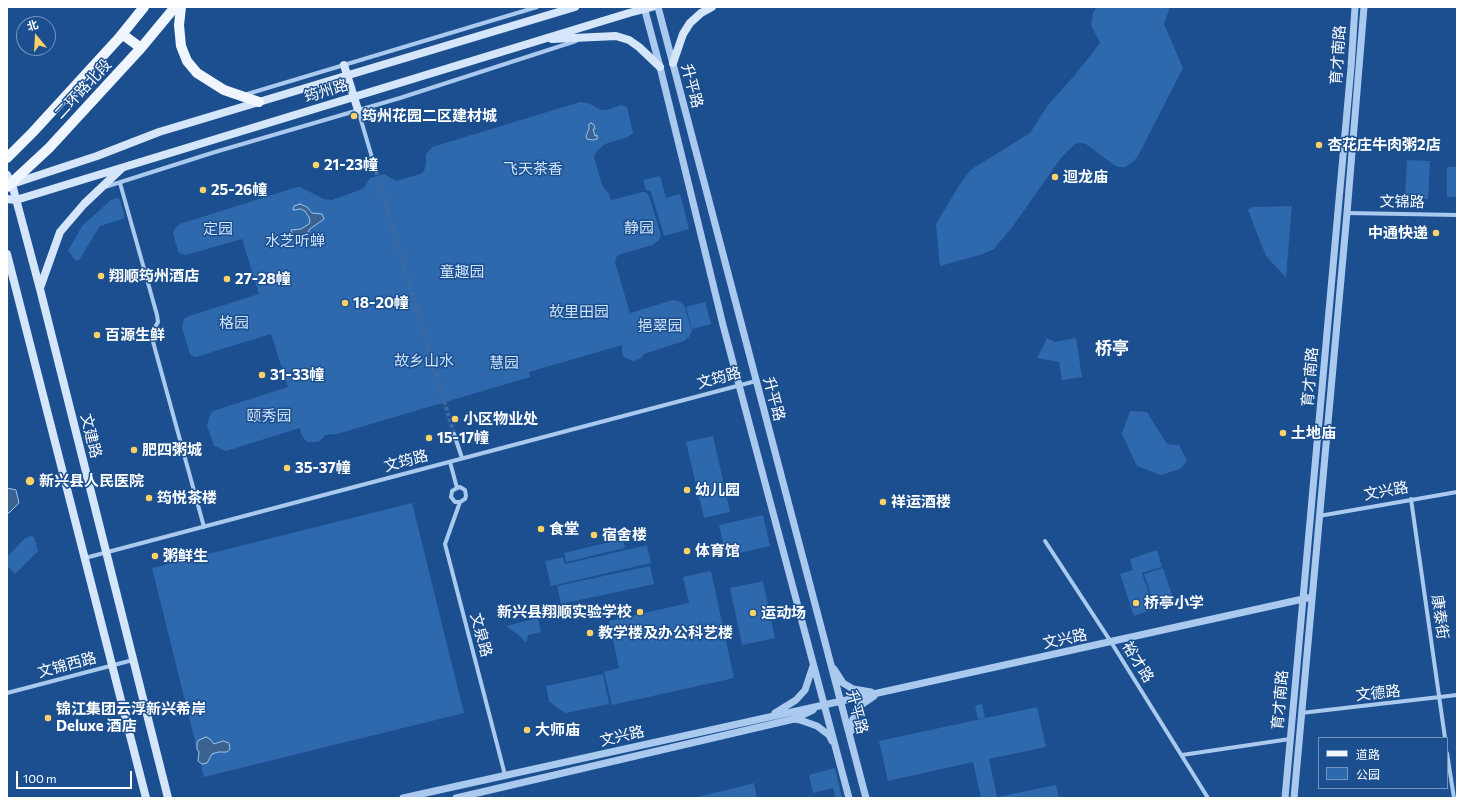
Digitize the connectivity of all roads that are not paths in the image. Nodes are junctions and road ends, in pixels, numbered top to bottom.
1 (144, 7) edge
2 (175, 7) edge
3 (181, 7) edge
4 (537, 7) edge
5 (575, 7) edge
6 (658, 7) edge
7 (712, 7) edge
8 (1355, 7) edge
9 (1364, 7) edge
10 (647, 8) edge
11 (122, 34) junction
12 (581, 39) junction
13 (541, 40) junction
14 (141, 48) junction
15 (673, 63) junction
16 (344, 65) junction
17 (660, 67) junction
18 (347, 76) junction
19 (239, 96) junction
20 (354, 97) junction
21 (259, 102) junction
22 (358, 110) junction
23 (7, 158) edge
24 (123, 167) junction
25 (376, 171) tunnel mouth
26 (8, 182) edge
27 (120, 183) junction
28 (102, 188) junction
29 (7, 199) edge
30 (16, 200) junction
31 (1347, 213) junction
32 (1457, 215) edge
33 (7, 254) edge
34 (7, 278) edge
35 (15, 285) junction
36 (40, 289) junction
37 (756, 381) junction
38 (739, 385) junction
39 (454, 434) tunnel mouth
40 (462, 458) junction
41 (450, 462) junction
42 (457, 488) junction
43 (1457, 492) edge
44 (1411, 499) junction
45 (460, 502) junction
46 (1319, 516) junction
47 (204, 526) junction
48 (1045, 541) dead end
49 (106, 552) junction
50 (85, 558) junction
51 (1312, 596) junction
52 (1303, 598) junction
53 (1111, 642) junction
54 (133, 660) junction
55 (830, 663) junction
56 (813, 664) junction
57 (113, 665) junction
58 (7, 693) edge
59 (880, 693) junction
60 (1457, 695) edge
61 (1439, 698) junction
62 (840, 701) junction
63 (824, 705) junction
64 (1301, 713) junction
65 (768, 717) junction
66 (794, 719) junction
67 (1445, 737) edge
68 (1290, 739) junction
69 (834, 744) junction
70 (852, 744) junction
71 (1182, 755) junction
72 (587, 758) junction
73 (1448, 759) edge
74 (589, 767) junction
75 (505, 775) junction
76 (146, 798) edge
77 (168, 798) edge
78 (403, 798) edge
79 (456, 798) edge
80 (849, 798) edge
81 (866, 798) edge
82 (1208, 798) edge
83 (1284, 798) edge
84 (1294, 798) edge
85 (1454, 798) edge

1 - 11 main road, 二环路北段
2 - 14 main road, 二环路北段
3 - 19 main road
4 - 16 street
5 - 18 main road, 筠州路
6 - 15 street, 升平路
7 - 15 main road
8 - 52 street, 育才南路
9 - 31 street, 育才南路
10 - 13 main road, 筠州路
10 - 17 street, 升平路
11 - 14 main road
11 - 23 main road, 二环路北段
12 - 13 main road
12 - 17 main road
12 - 22 street
13 - 20 main road, 筠州路
14 - 26 main road, 二环路北段
15 - 37 street, 升平路
16 - 18 main road
16 - 19 street
17 - 38 street, 升平路
18 - 20 main road
18 - 21 main road, 筠州路
19 - 21 main road
20 - 22 main road
20 - 24 main road, 筠州路
21 - 26 main road, 筠州路
22 - 25 street
22 - 27 street
24 - 28 main road
24 - 30 main road, 筠州路
26 - 30 main road, 文建路
27 - 28 street
27 - 47 street
28 - 36 main road
29 - 30 main road, 筠州路
30 - 36 main road, 文建路
31 - 32 street, 文锦路
31 - 46 street, 育才南路
33 - 35 main road
34 - 35 main road
35 - 50 main road
36 - 49 main road, 文建路
37 - 38 street, 文筠路
37 - 55 street, 升平路
38 - 40 street, 文筠路
38 - 56 street, 升平路
39 - 40 street
40 - 41 street, 文筠路
41 - 42 street, 文泉路
41 - 47 street, 文筠路
42 - 45 street, 文泉路
42 - 45 street, 文泉路
43 - 44 street, 文兴路
44 - 46 street, 文兴路
44 - 61 street, 康泰街
45 - 75 street, 文泉路
46 - 51 street, 育才南路
47 - 49 street, 文筠路
48 - 53 street, 裕才路
49 - 50 street, 文筠路
49 - 54 main road, 文建路
50 - 57 main road
51 - 52 street, 文兴路
51 - 64 street, 育才南路
52 - 53 street, 文兴路
52 - 68 street, 育才南路
53 - 59 street, 文兴路
53 - 71 street, 裕才路
54 - 57 street, 文锦西路
54 - 77 main road, 文建路
55 - 59 street
55 - 62 street, 升平路
56 - 63 street, 升平路
56 - 65 street
57 - 58 street, 文锦西路
57 - 76 main road
59 - 62 street, 文兴路
59 - 70 street
60 - 61 street, 文德路
61 - 64 street, 文德路
61 - 67 street, 康泰街
62 - 63 street, 文兴路
62 - 70 street, 升平路
63 - 65 street, 文兴路
63 - 66 street, 文兴路
63 - 69 street, 升平路
64 - 84 street, 育才南路
65 - 72 street, 文兴路
66 - 69 street
66 - 74 street, 文兴路
68 - 71 street
68 - 83 street, 育才南路
69 - 80 street, 升平路
70 - 81 street, 升平路
71 - 82 street, 裕才路
72 - 74 street
72 - 75 street, 文兴路
73 - 85 street
74 - 79 street, 文兴路
75 - 78 street, 文兴路

